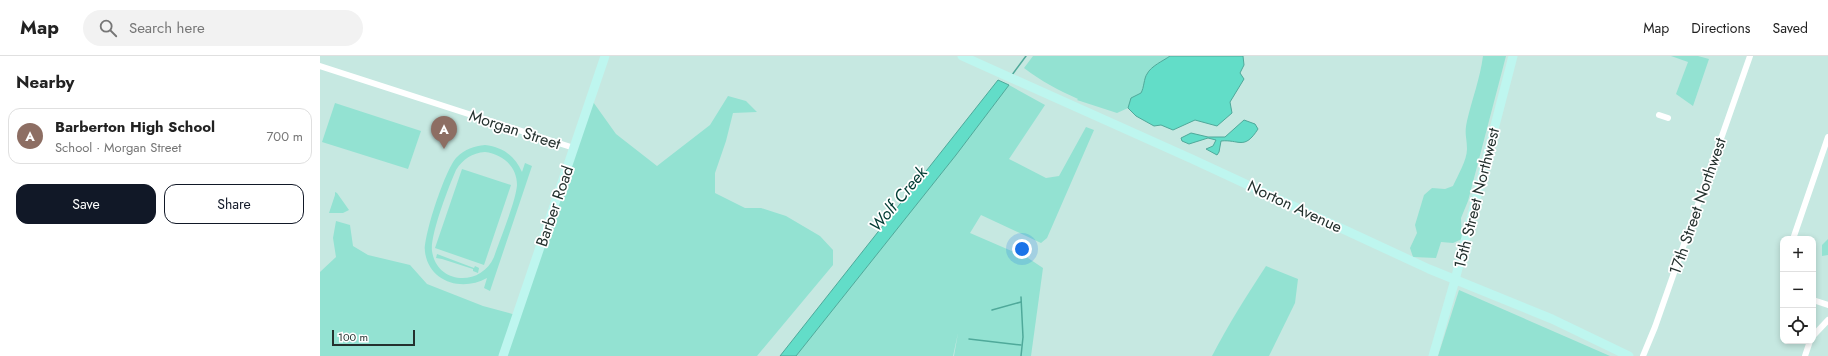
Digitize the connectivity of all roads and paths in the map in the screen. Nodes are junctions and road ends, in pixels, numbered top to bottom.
1 (605, 56) edge
2 (962, 56) edge
3 (1513, 56) edge
4 (1750, 56) edge
5 (320, 66) edge
6 (1659, 115) dead end
7 (1668, 118) dead end
8 (1828, 137) edge
9 (574, 148) junction
10 (1794, 236) edge
11 (1455, 280) junction
12 (1816, 301) edge
13 (1828, 305) edge
14 (1828, 320) edge
15 (1816, 333) edge
16 (1809, 344) edge
17 (503, 356) edge
18 (1433, 356) edge
19 (1629, 356) edge
20 (1643, 356) edge
21 (1805, 356) edge

1 - 9 main road, Barber Road
2 - 11 main road, Norton Avenue
3 - 11 main road, 15th Street Northwest
4 - 20 street, 17th Street Northwest
5 - 9 street, Morgan Street
6 - 7 street
8 - 10 street
9 - 17 main road, Barber Road
11 - 18 main road, 15th Street Northwest
11 - 19 main road, Norton Avenue
12 - 13 street
14 - 15 street
16 - 21 street

